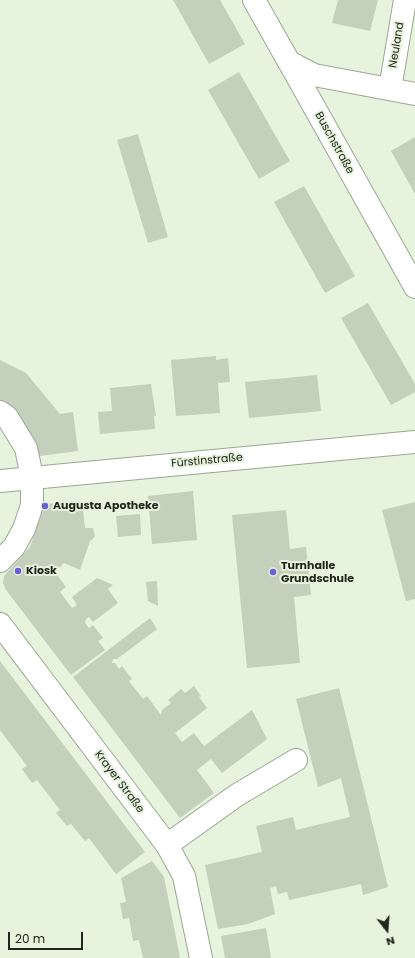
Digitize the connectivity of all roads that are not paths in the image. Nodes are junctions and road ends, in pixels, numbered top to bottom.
1 (254, 0) edge
2 (405, 0) edge
3 (289, 62) junction
4 (390, 89) junction
5 (415, 94) edge
6 (415, 286) edge
7 (0, 412) edge
8 (415, 442) edge
9 (17, 479) edge
10 (0, 494) edge
11 (0, 561) edge
12 (0, 624) edge
13 (296, 760) dead end
14 (167, 845) junction
15 (201, 958) edge

1 - 3 street, Buschstraße
2 - 4 street, Neuland
3 - 4 street
3 - 6 street, Buschstraße
4 - 5 street
7 - 9 street
8 - 9 street, Fürstinstraße
9 - 10 street
9 - 11 street
12 - 14 street, Krayer Straße
13 - 14 street
14 - 15 street, Krayer Straße

